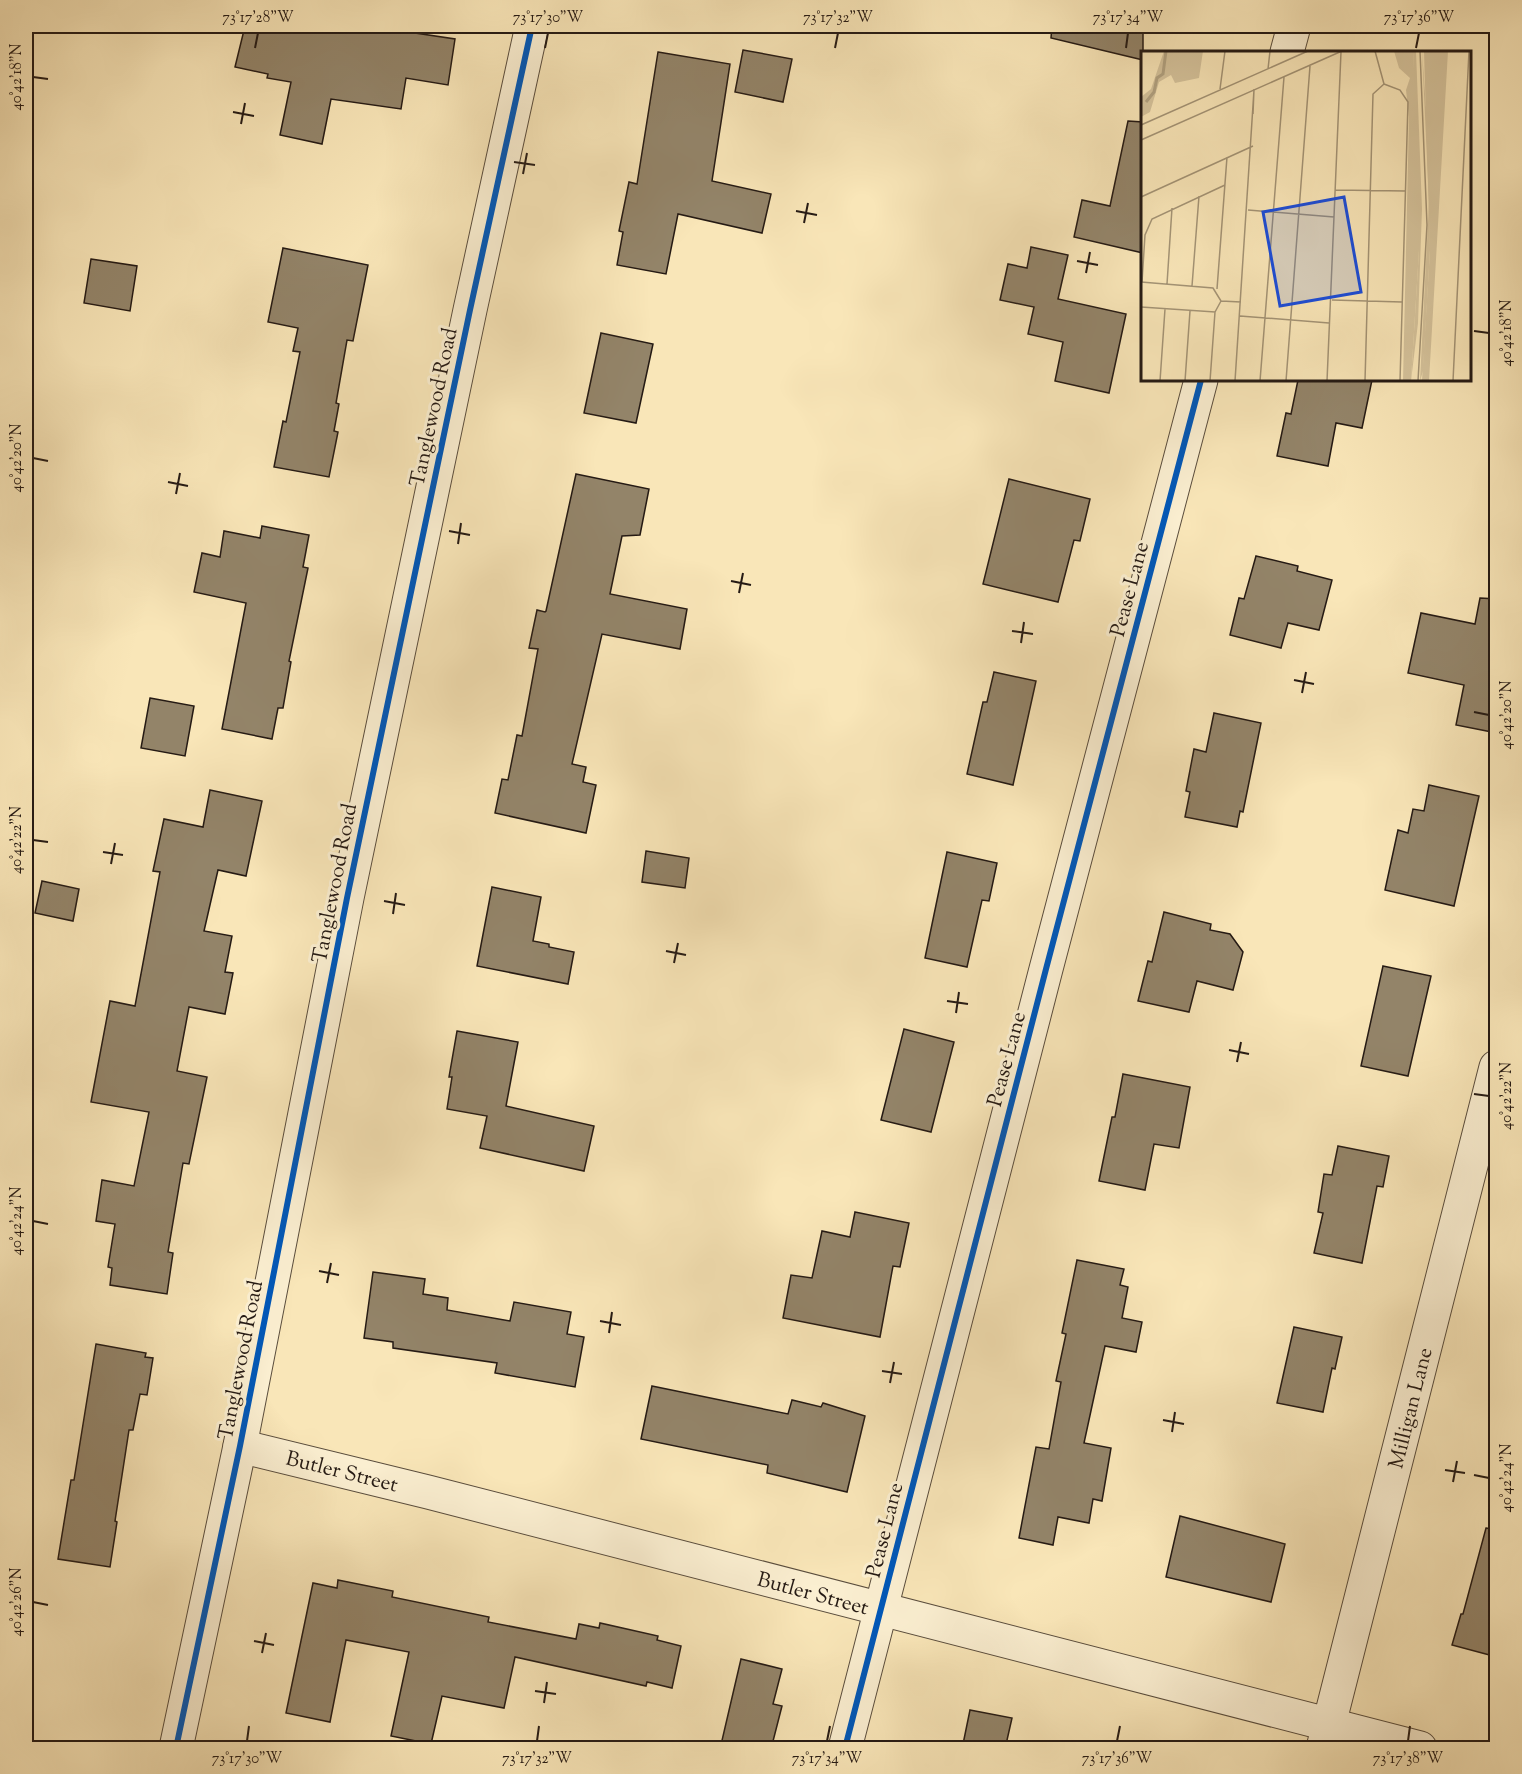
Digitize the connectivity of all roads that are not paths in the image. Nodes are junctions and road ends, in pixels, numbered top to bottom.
1 (532, 26) edge
2 (1294, 26) edge
3 (1287, 51) edge
4 (1201, 381) edge
5 (1497, 1067) edge
6 (240, 1446) junction
7 (880, 1610) junction
8 (1326, 1737) edge
9 (176, 1749) edge
10 (845, 1749) edge
11 (1419, 1749) edge

1 - 6 street, Tanglewood Road
2 - 3 street
4 - 7 street, Pease Lane
5 - 8 street, Milligan Lane
6 - 7 street, Butler Street
6 - 9 street, Tanglewood Road
7 - 8 street, Butler Street
7 - 10 street, Pease Lane
8 - 11 street, Butler Street

